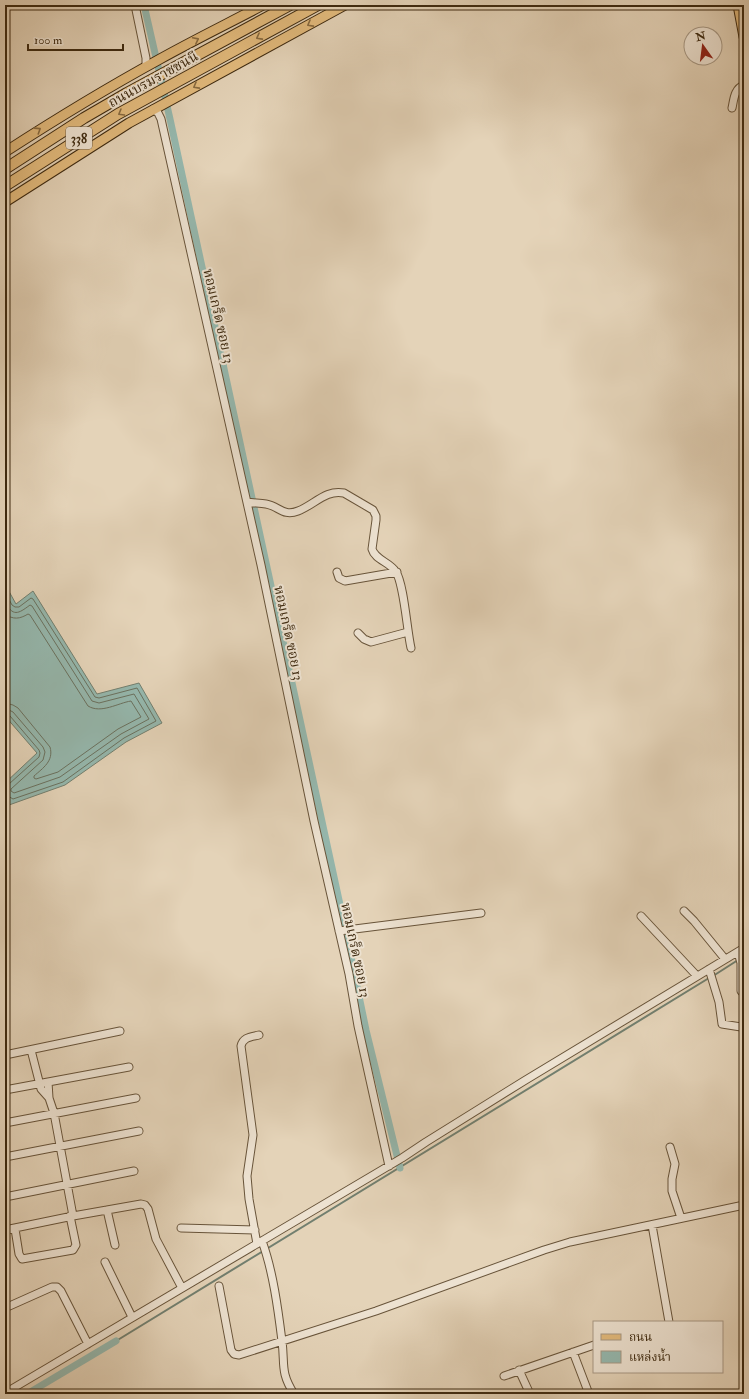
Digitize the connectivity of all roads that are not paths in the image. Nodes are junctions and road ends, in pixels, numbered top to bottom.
1 (135, 5) edge
2 (263, 5) edge
3 (290, 5) edge
4 (318, 5) edge
5 (344, 5) edge
6 (738, 5) edge
7 (744, 38) edge
8 (149, 65) junction
9 (744, 85) edge
10 (157, 107) junction
11 (732, 108) dead end
12 (50, 140) junction
13 (5, 152) edge
14 (5, 162) edge
15 (5, 168) edge
16 (5, 186) edge
17 (5, 202) edge
18 (252, 503) junction
19 (337, 572) dead end
20 (396, 572) junction
21 (408, 632) junction
22 (358, 633) dead end
23 (411, 648) dead end
24 (684, 912) dead end
25 (481, 913) dead end
26 (641, 916) dead end
27 (344, 930) junction
28 (741, 955) edge
29 (725, 959) junction
30 (711, 974) junction
31 (697, 976) junction
32 (744, 994) edge
33 (744, 1029) edge
34 (120, 1031) dead end
35 (259, 1035) dead end
36 (31, 1050) junction
37 (5, 1055) edge
38 (129, 1067) dead end
39 (48, 1082) junction
40 (38, 1083) junction
41 (5, 1090) edge
42 (49, 1098) junction
43 (136, 1098) dead end
44 (54, 1113) junction
45 (5, 1123) edge
46 (139, 1131) dead end
47 (60, 1147) junction
48 (670, 1147) dead end
49 (5, 1157) edge
50 (392, 1164) junction
51 (134, 1171) dead end
52 (68, 1184) junction
53 (5, 1197) edge
54 (744, 1205) edge
55 (107, 1210) junction
56 (71, 1216) junction
57 (681, 1218) junction
58 (652, 1225) junction
59 (181, 1228) dead end
60 (15, 1229) junction
61 (5, 1230) edge
62 (255, 1230) junction
63 (261, 1244) junction
64 (115, 1245) dead end
65 (105, 1262) dead end
66 (219, 1286) dead end
67 (182, 1288) junction
68 (5, 1308) edge
69 (132, 1317) junction
70 (669, 1321) edge
71 (282, 1342) junction
72 (88, 1344) junction
73 (593, 1345) edge
74 (572, 1352) junction
75 (519, 1370) junction
76 (504, 1376) dead end
77 (5, 1393) edge
78 (294, 1394) edge
79 (530, 1394) edge
80 (589, 1394) edge

1 - 8 street
8 -> 2 main road
3 - 12 highway, ถนนบรมราชชนนี / 338
4 -> 16 highway, ถนนบรมราชชนนี / 338
5 -> 10 main road
6 - 7 main road
13 -> 8 main road
9 - 11 street
10 - 17 main road
10 - 18 street, หอมเกร็ด ซอย 13
12 - 14 highway
12 - 15 highway, ถนนบรมราชชนนี / 338
18 - 20 street
18 - 27 street, หอมเกร็ด ซอย 13
19 - 20 street
20 - 21 street
21 - 22 street
21 - 23 street
24 - 29 street
25 - 27 street
26 - 31 street
27 - 50 street, หอมเกร็ด ซอย 13
28 - 29 street
28 - 32 street
29 - 30 street
30 - 31 street
30 - 33 street
31 - 50 street
34 - 36 street
35 - 62 street
36 - 37 street
36 - 40 street
38 - 39 street
39 - 40 street
39 - 42 street
40 - 41 street
40 - 42 street
42 - 44 street
43 - 44 street
44 - 45 street
44 - 47 street
46 - 47 street
47 - 49 street
47 - 52 street
48 - 57 street
50 - 63 street
51 - 52 street
52 - 53 street
52 - 56 street
54 - 57 street
55 - 56 street
55 - 64 street
55 - 67 street
56 - 60 street
56 - 60 street
57 - 58 street
58 - 70 street
58 - 71 street
59 - 62 street
60 - 61 street
62 - 63 street
63 - 67 street
63 - 71 street
65 - 69 street
66 - 71 street
67 - 69 street
68 - 72 street
69 - 72 street
71 - 78 street
72 - 77 street
73 - 74 street
74 - 75 street
74 - 80 street
75 - 76 street
75 - 79 street

